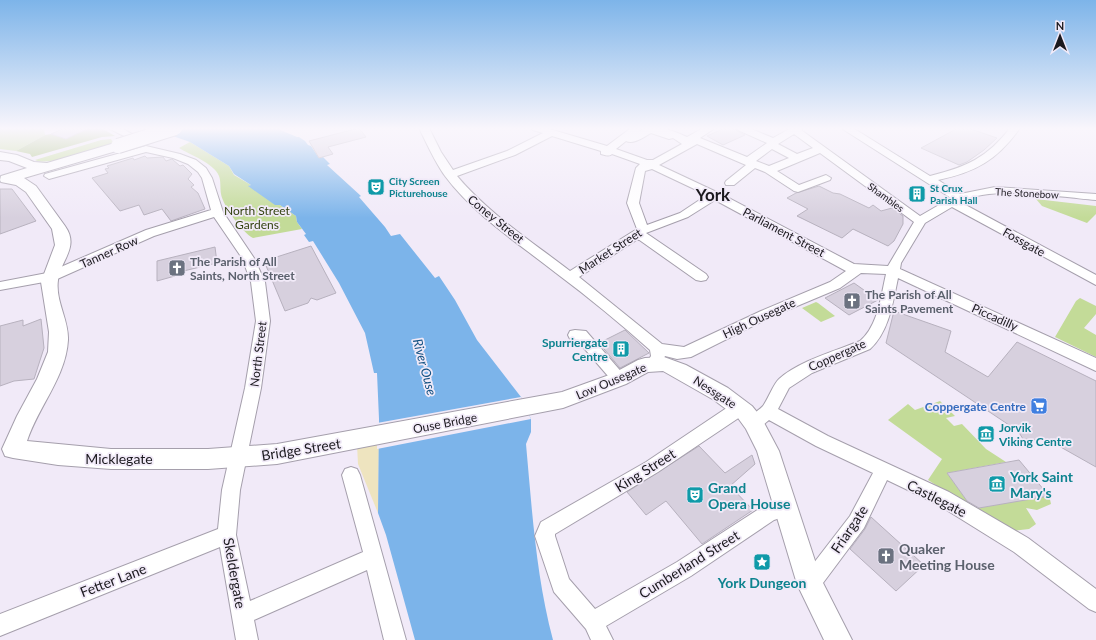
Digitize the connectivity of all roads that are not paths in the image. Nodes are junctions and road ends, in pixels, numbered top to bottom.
1 (13, 158) edge
2 (79, 158) edge
3 (92, 158) edge
4 (179, 158) edge
5 (438, 158) edge
6 (498, 158) edge
7 (630, 158) edge
8 (659, 158) edge
9 (736, 158) edge
10 (757, 158) edge
11 (796, 158) edge
12 (832, 158) edge
13 (895, 158) edge
14 (988, 158) edge
15 (751, 163) junction
16 (647, 165) junction
17 (769, 170) junction
18 (27, 175) junction
19 (450, 175) junction
20 (49, 176) dead end
21 (826, 178) dead end
22 (929, 179) junction
23 (2, 180) edge
24 (730, 183) dead end
25 (715, 195) junction
26 (1096, 197) edge
27 (956, 200) junction
28 (216, 212) junction
29 (920, 221) junction
30 (640, 232) junction
31 (858, 270) junction
32 (892, 270) junction
33 (50, 277) junction
34 (570, 277) junction
35 (701, 277) dead end
36 (1096, 281) edge
37 (0, 286) edge
38 (575, 335) dead end
39 (661, 359) junction
40 (1096, 366) edge
41 (619, 379) junction
42 (527, 408) joint
43 (754, 414) junction
44 (363, 438) joint
45 (6, 448) edge
46 (239, 458) junction
47 (883, 471) junction
48 (351, 476) dead end
49 (786, 508) junction
50 (227, 535) junction
51 (374, 557) junction
52 (810, 584) junction
53 (1096, 602) edge
54 (242, 615) junction
55 (0, 625) edge
56 (597, 631) edge
57 (247, 640) edge
58 (395, 640) edge
59 (838, 640) edge

1 - 18 main road
2 - 18 main road, bridge
3 - 20 street
4 - 28 street, North Street
5 - 19 street, Coney Street
6 - 19 street
7 - 16 street, Parliament Street
8 - 16 street
9 - 15 street
10 - 15 street
11 - 17 street
12 - 29 street, Shambles
13 - 22 street, Fossgate
14 - 22 street
15 - 17 street
15 - 24 street
16 - 25 street, Parliament Street
16 - 30 street
17 - 21 street
18 - 23 main road
18 - 23 main road
18 - 33 main road
19 - 34 street, Coney Street
22 - 27 street, Fossgate
25 - 30 street, Market Street
25 - 31 street, Parliament Street
26 - 27 street, The Stonebow
27 - 29 street, The Stonebow
27 - 36 street, Fossgate
28 - 33 street, Tanner Row
28 - 46 street, North Street
29 - 32 street, Coppergate
30 - 34 street, Market Street
30 - 35 street
31 - 32 street, Parliament Street
31 - 39 street, High Ousegate
32 - 40 street, Piccadilly
32 - 43 street, Coppergate
33 - 37 street, Tanner Row
33 - 45 main road
34 - 39 street, Coney Street
38 - 41 street
39 - 41 main road, Low Ousegate
39 - 43 main road, Nessgate
41 - 42 main road, Low Ousegate
42 - 44 main road, Ouse Bridge
43 - 47 street, Castlegate
43 - 49 main road
43 - 56 street, King Street
44 - 46 main road, Bridge Street
45 - 46 main road, Micklegate
46 - 50 street, Skeldergate
47 - 52 street, Friargate
47 - 53 street, Castlegate
48 - 51 street
49 - 52 main road
49 - 56 street, Cumberland Street
50 - 54 street, Skeldergate
50 - 55 street, Fetter Lane
51 - 54 street
51 - 58 street
52 - 59 main road
54 - 57 street, Skeldergate

